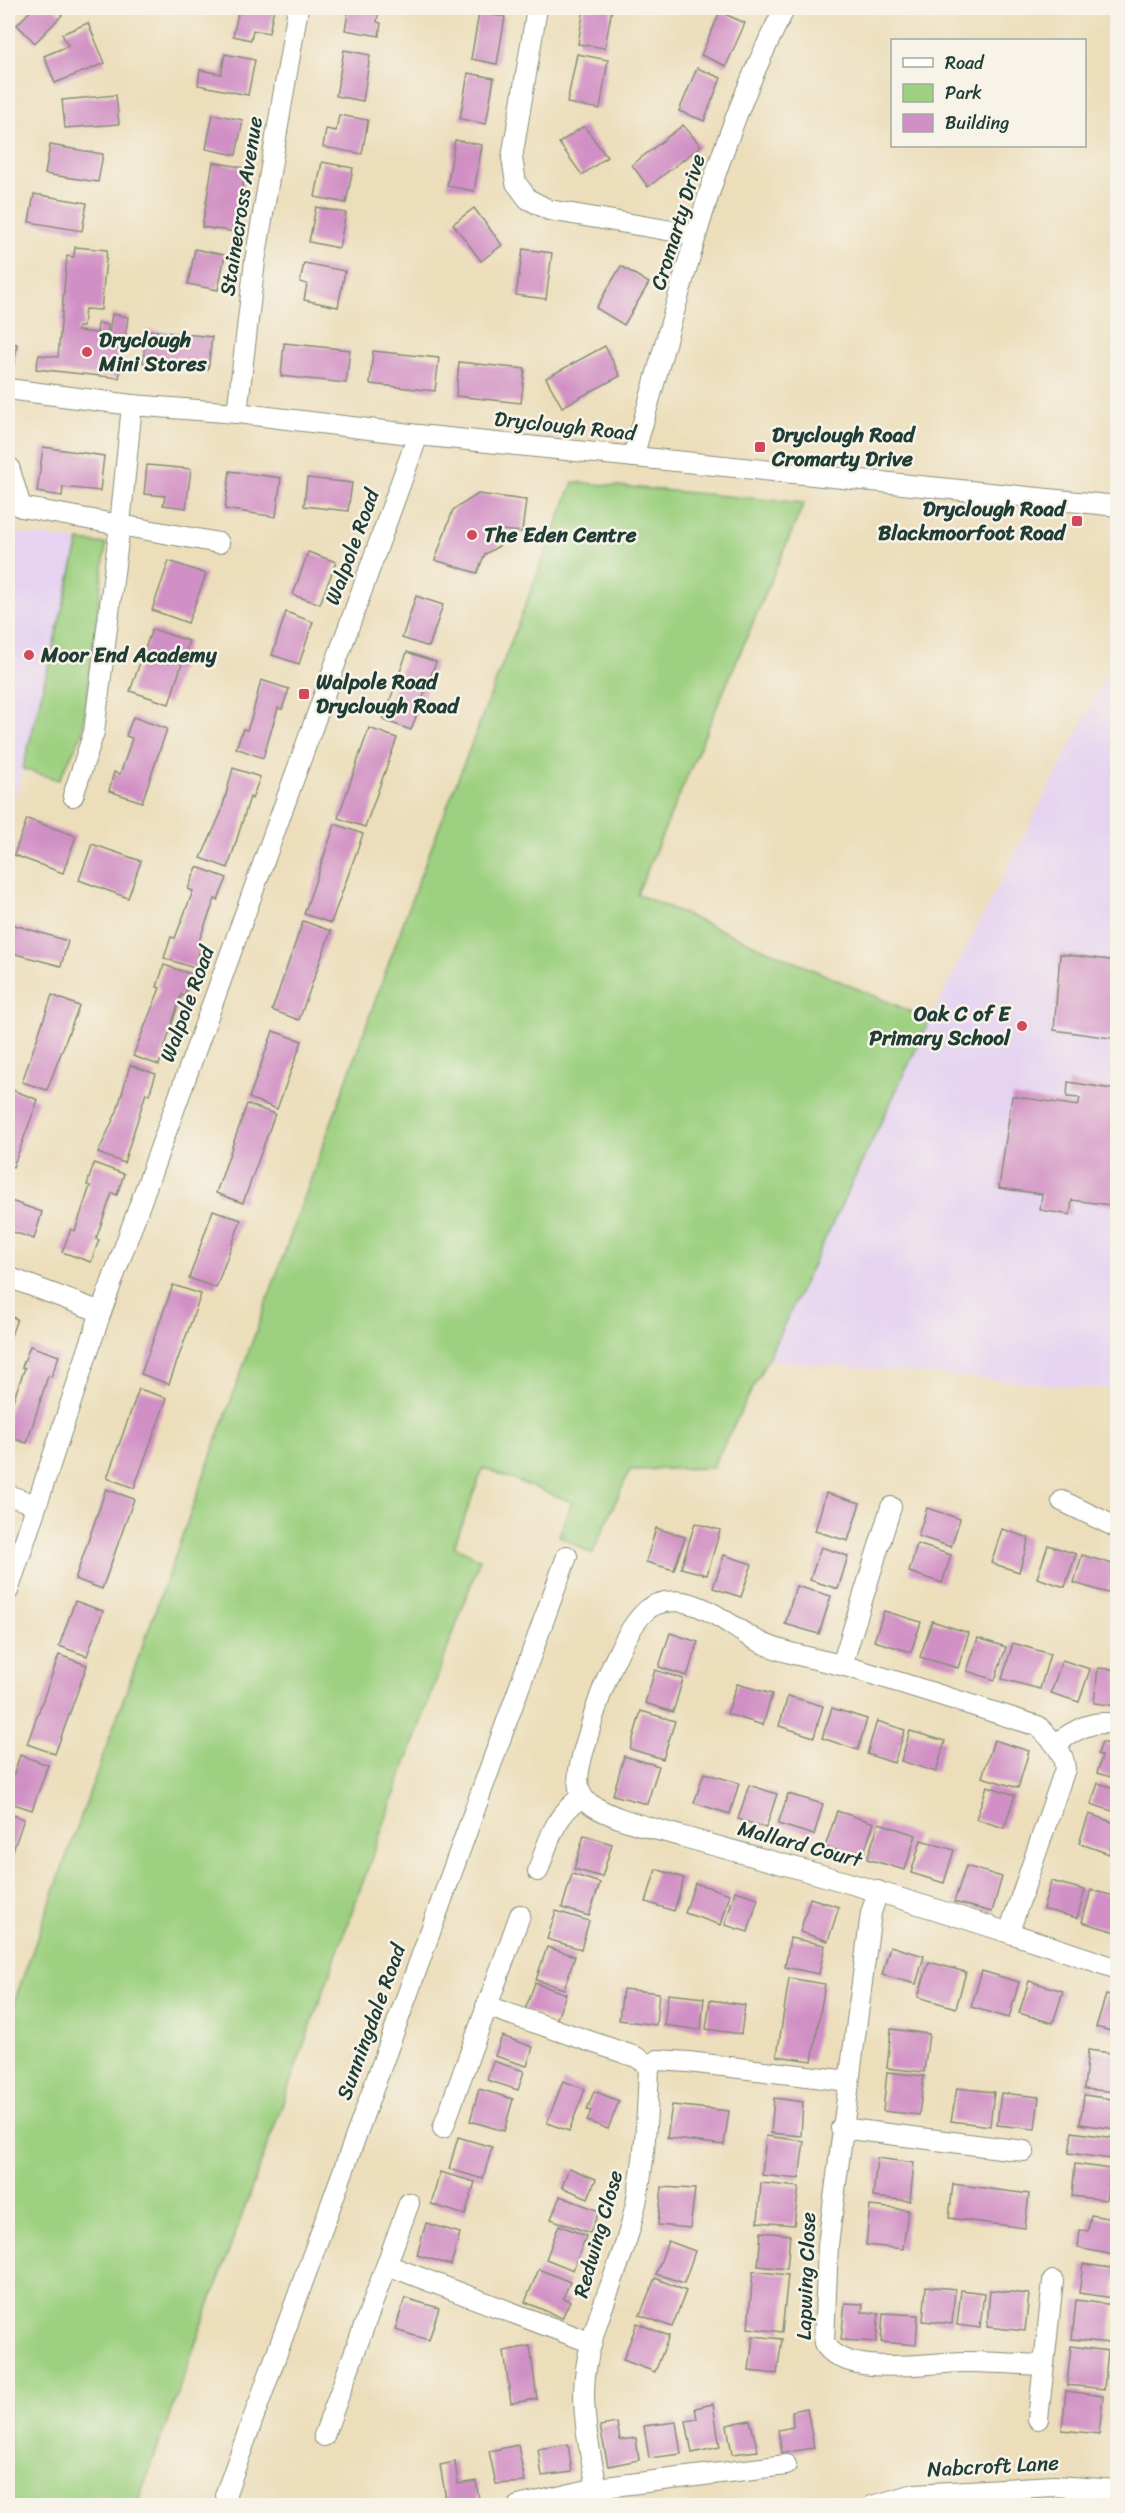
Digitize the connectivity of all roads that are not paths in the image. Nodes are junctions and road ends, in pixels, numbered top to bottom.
1 (298, 8) edge
2 (537, 8) edge
3 (785, 8) edge
4 (696, 235) junction
5 (8, 389) edge
6 (132, 405) junction
7 (237, 413) junction
8 (418, 435) junction
9 (633, 457) junction
10 (9, 467) dead end
11 (1118, 506) edge
12 (120, 525) junction
13 (219, 543) dead end
14 (73, 796) dead end
15 (8, 1277) edge
16 (101, 1312) junction
17 (8, 1495) edge
18 (1062, 1501) dead end
19 (36, 1505) junction
20 (891, 1507) dead end
21 (1118, 1528) edge
22 (567, 1556) dead end
23 (8, 1591) edge
24 (842, 1665) junction
25 (1118, 1725) edge
26 (1056, 1744) junction
27 (582, 1797) junction
28 (538, 1871) dead end
29 (878, 1891) junction
30 (520, 1915) dead end
31 (1009, 1932) junction
32 (1118, 1969) edge
33 (486, 2006) junction
34 (649, 2066) junction
35 (849, 2080) junction
36 (443, 2128) dead end
37 (841, 2128) junction
38 (1024, 2151) dead end
39 (409, 2203) dead end
40 (387, 2265) junction
41 (1053, 2281) dead end
42 (591, 2343) junction
43 (1043, 2365) junction
44 (1038, 2419) dead end
45 (324, 2436) dead end
46 (786, 2465) dead end
47 (597, 2488) junction
48 (1118, 2490) edge
49 (227, 2505) edge
50 (518, 2505) edge
51 (872, 2505) edge

1 - 7 street, Stainecross Avenue
2 - 4 street
3 - 4 street, Cromarty Drive
4 - 9 street, Cromarty Drive
5 - 6 street, Dryclough Road
6 - 7 street, Dryclough Road
6 - 12 street
7 - 8 street, Dryclough Road
8 - 9 street, Dryclough Road
8 - 16 street, Walpole Road
9 - 11 street, Dryclough Road
10 - 12 street
12 - 13 street
12 - 14 street
15 - 16 street
16 - 19 street, Walpole Road
17 - 19 street
18 - 21 street
19 - 23 street, Walpole Road
20 - 24 street
22 - 49 street, Sunningdale Road
24 - 26 street
24 - 27 street
25 - 26 street
26 - 31 street
27 - 28 street
27 - 29 street, Mallard Court
29 - 31 street, Mallard Court
29 - 35 street, Lapwing Close
30 - 33 street
31 - 32 street, Mallard Court
33 - 34 street
33 - 36 street
34 - 35 street
34 - 42 street, Redwing Close
35 - 37 street, Lapwing Close
37 - 38 street
37 - 43 street, Lapwing Close
39 - 40 street
40 - 42 street
40 - 45 street
41 - 43 street
42 - 47 street, Redwing Close
43 - 44 street
46 - 47 street
47 - 50 street
48 - 51 street, Nabcroft Lane

